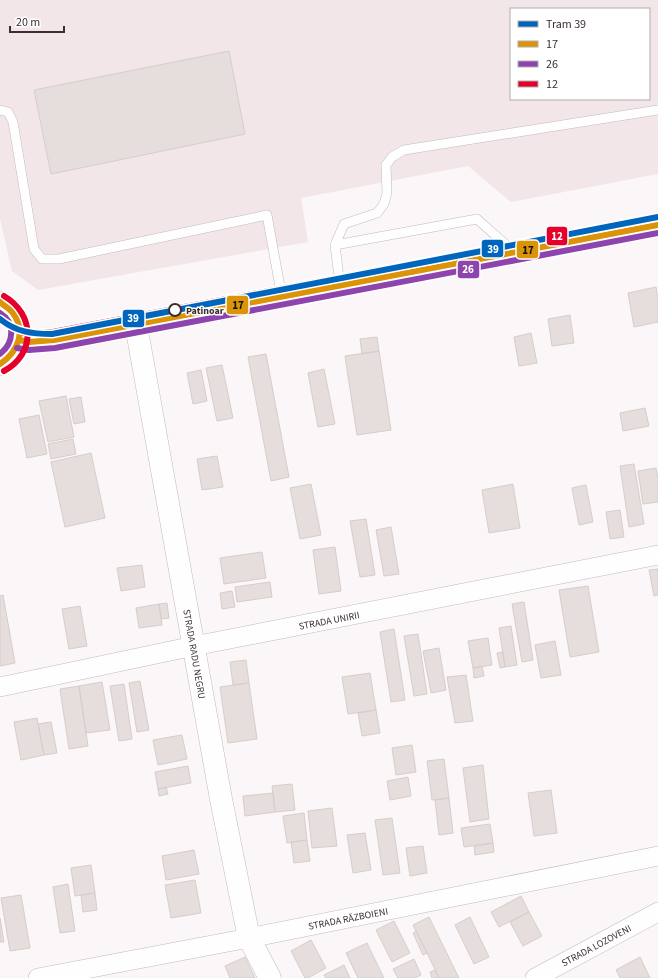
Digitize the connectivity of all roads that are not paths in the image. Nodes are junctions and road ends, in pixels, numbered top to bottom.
1 (0, 110) edge
2 (658, 110) edge
3 (658, 225) edge
4 (335, 245) junction
5 (514, 252) junction
6 (340, 285) junction
7 (282, 298) junction
8 (0, 303) edge
9 (136, 325) junction
10 (19, 340) junction
11 (0, 364) edge
12 (658, 555) edge
13 (194, 646) junction
14 (0, 687) edge
15 (658, 856) edge
16 (658, 912) edge
17 (249, 938) junction
18 (38, 978) edge
19 (270, 978) edge
20 (534, 978) edge

1 - 7 lane
2 - 4 lane
3 - 5 main road
4 - 5 lane
4 - 6 lane
5 - 6 main road
6 - 7 main road
7 - 9 main road
8 - 10 main road
9 - 10 main road
9 - 13 main road, STRADA RADU NEGRU
10 - 11 main road
12 - 13 street, STRADA UNIRII
13 - 14 street, STRADA UNIRII
13 - 17 main road, STRADA RADU NEGRU
15 - 17 street, STRADA RĂZBOIENI
16 - 20 street, STRADA LOZOVENI
17 - 18 street, STRADA RĂZBOIENI
17 - 19 main road, STRADA RADU NEGRU

